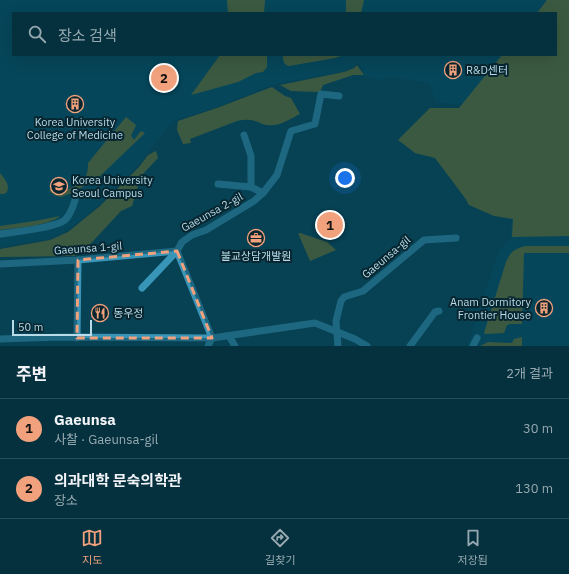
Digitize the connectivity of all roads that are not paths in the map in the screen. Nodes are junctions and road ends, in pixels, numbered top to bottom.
1 (339, 96) dead end
2 (244, 135) dead end
3 (218, 184) dead end
4 (251, 187) junction
5 (263, 193) junction
6 (75, 200) dead end
7 (0, 234) edge
8 (456, 238) dead end
9 (177, 251) junction
10 (78, 260) junction
11 (0, 264) edge
12 (142, 288) dead end
13 (439, 311) dead end
14 (336, 331) junction
15 (229, 336) junction
16 (55, 338) junction
17 (77, 338) junction
18 (212, 338) junction
19 (477, 338) dead end
20 (0, 339) edge
21 (55, 346) edge
22 (208, 346) edge
23 (236, 346) edge
24 (338, 346) edge
25 (367, 346) edge
26 (410, 346) edge
27 (473, 346) edge

1 - 5 street, Gaeunsa 2-gil
2 - 4 street, Gaeunsa 2-gil
3 - 4 street, Gaeunsa 2-gil
4 - 5 street, Gaeunsa 2-gil
5 - 9 street, Gaeunsa 2-gil
6 - 7 street
8 - 14 street, Gaeunsa-gil
9 - 10 street, Gaeunsa 1-gil
9 - 12 street, Gaeunsa 2-gil
9 - 18 street
10 - 11 street, Gaeunsa 1-gil
10 - 17 street
13 - 26 street
14 - 15 street
14 - 24 street, Gaeunsa-gil
14 - 25 street
15 - 18 street
15 - 23 street
16 - 17 street
16 - 20 street
16 - 21 street
17 - 18 street
18 - 22 street
19 - 27 street

